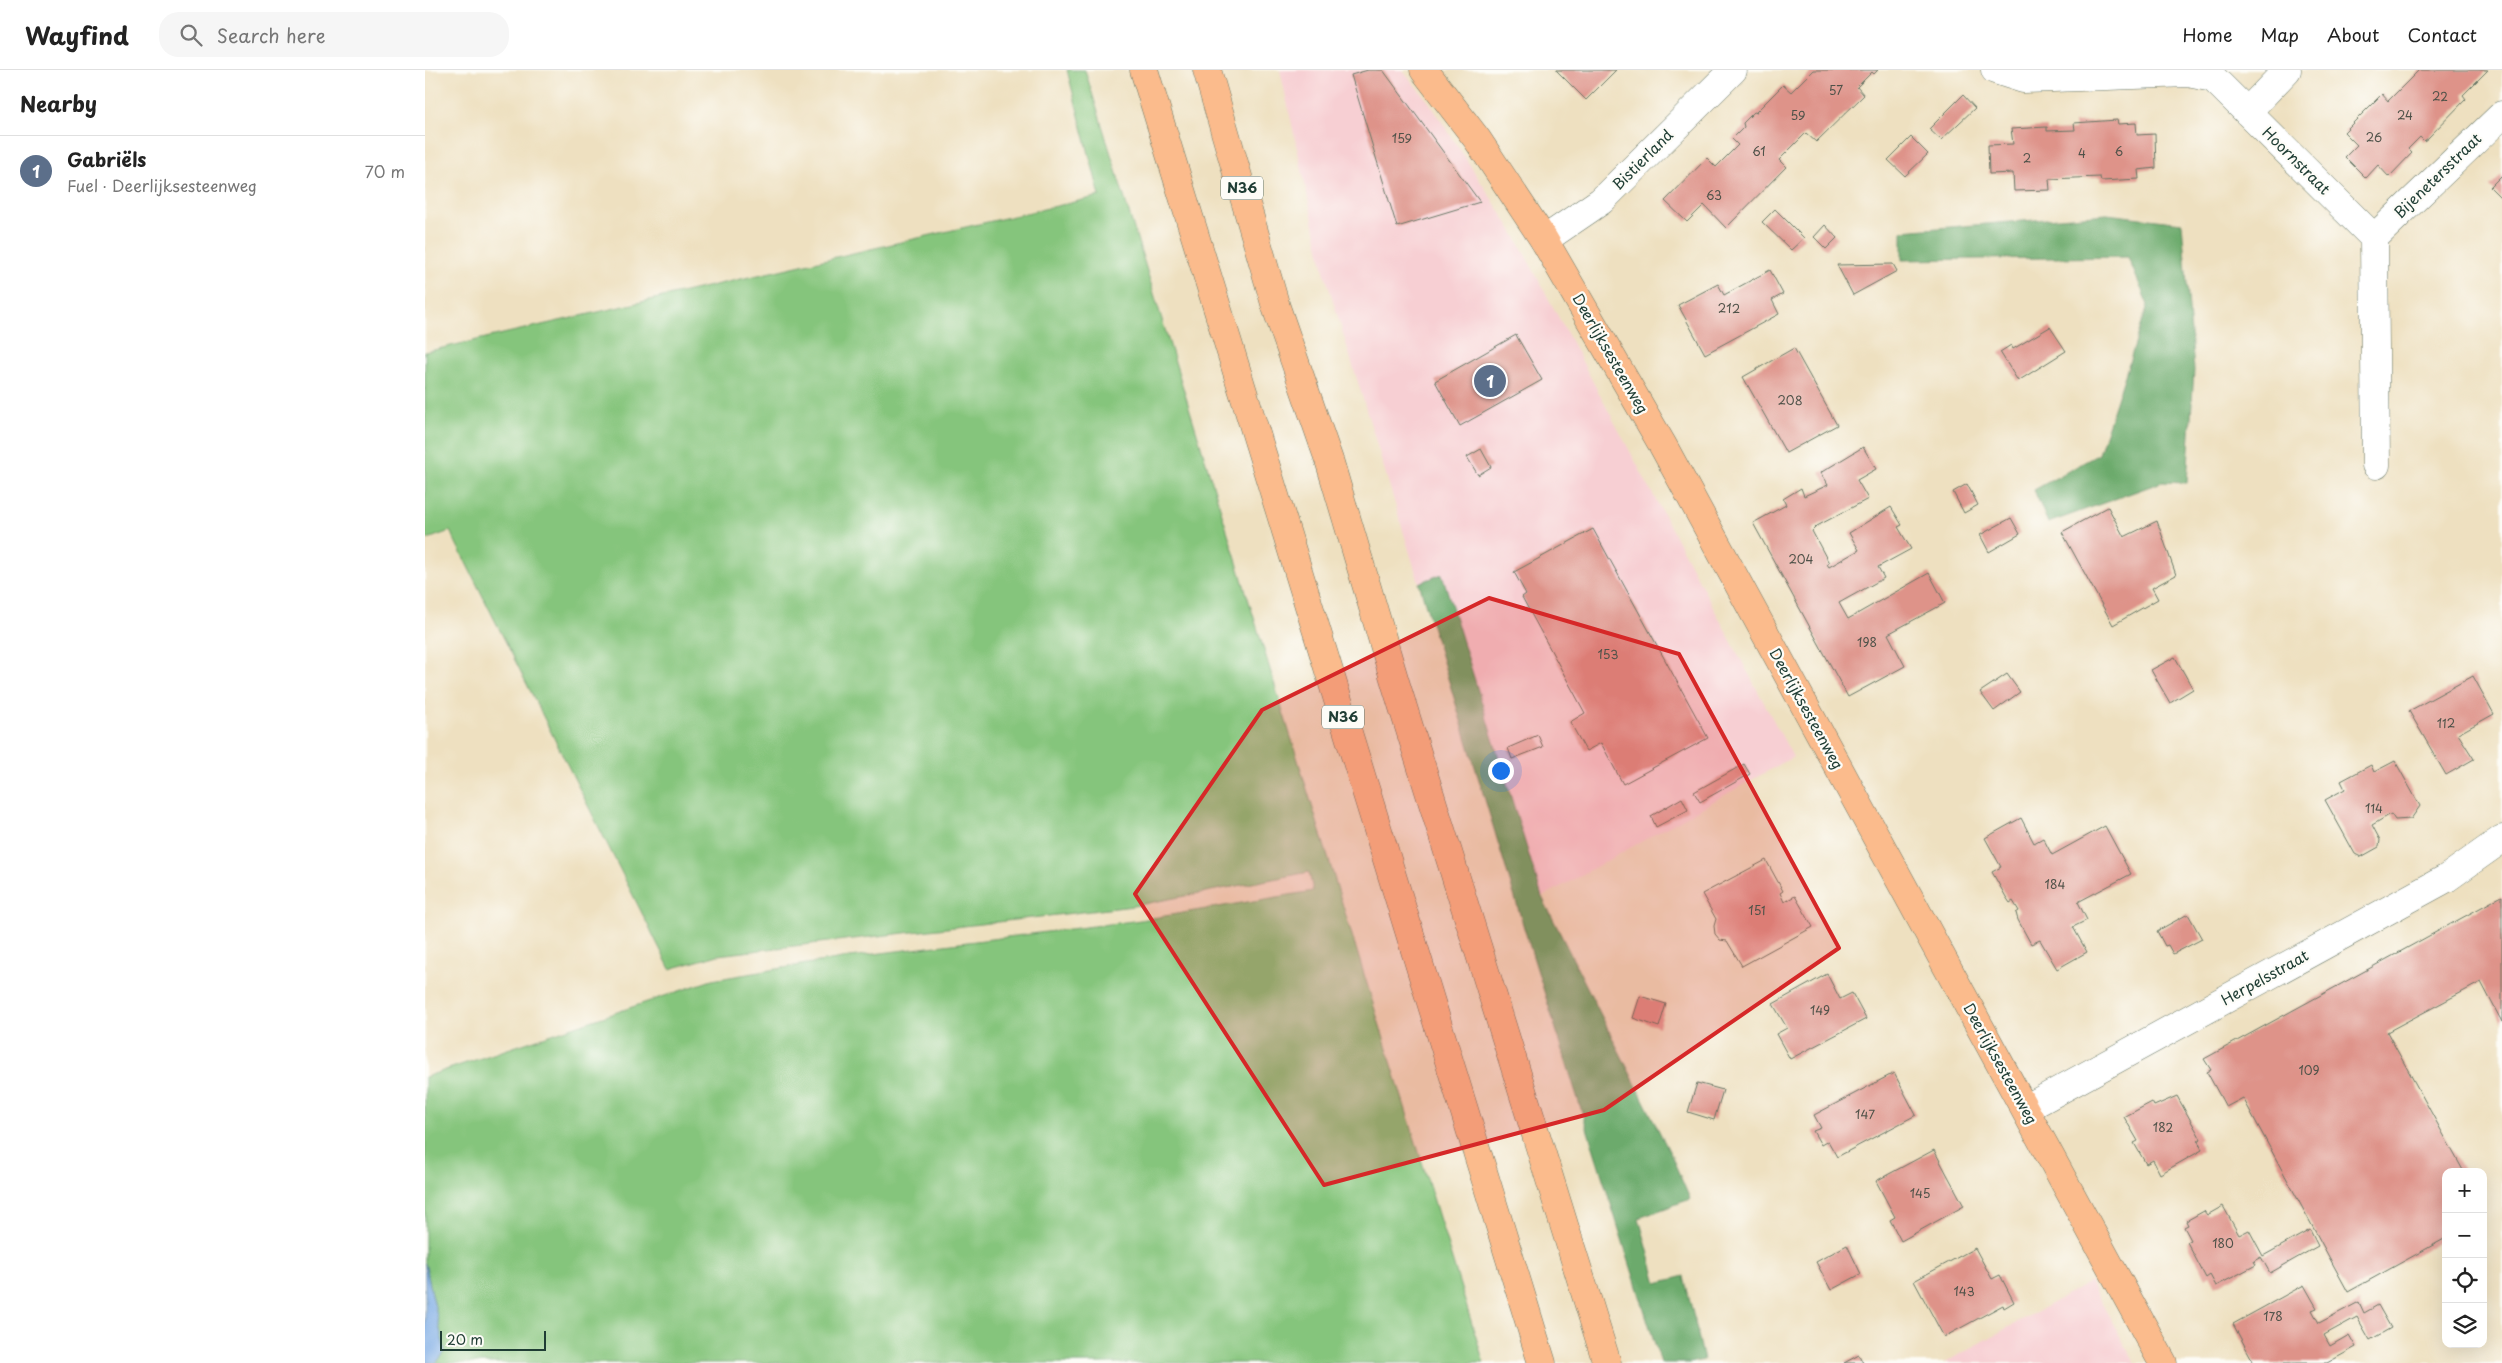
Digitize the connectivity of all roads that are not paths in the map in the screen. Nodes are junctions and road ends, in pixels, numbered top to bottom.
1 (1145, 70) edge
2 (1207, 70) edge
3 (1424, 70) edge
4 (1733, 70) edge
5 (1995, 70) edge
6 (2287, 70) edge
7 (2247, 112) junction
8 (2502, 115) edge
9 (2374, 238) junction
10 (1543, 240) junction
11 (2376, 465) dead end
12 (2502, 840) edge
13 (2025, 1109) junction
14 (1542, 1363) edge
15 (1607, 1363) edge
16 (2163, 1363) edge

1 - 14 main road, N36
2 - 15 main road, N36
3 - 10 main road, Deerlijksesteenweg
4 - 10 street, Bistierland
5 - 7 street, Hoornstraat
6 - 7 street
7 - 9 street, Hoornstraat
8 - 9 street, Bijenetersstraat
9 - 11 street
10 - 13 main road, Deerlijksesteenweg
12 - 13 street, Herpelsstraat
13 - 16 main road, Deerlijksesteenweg

